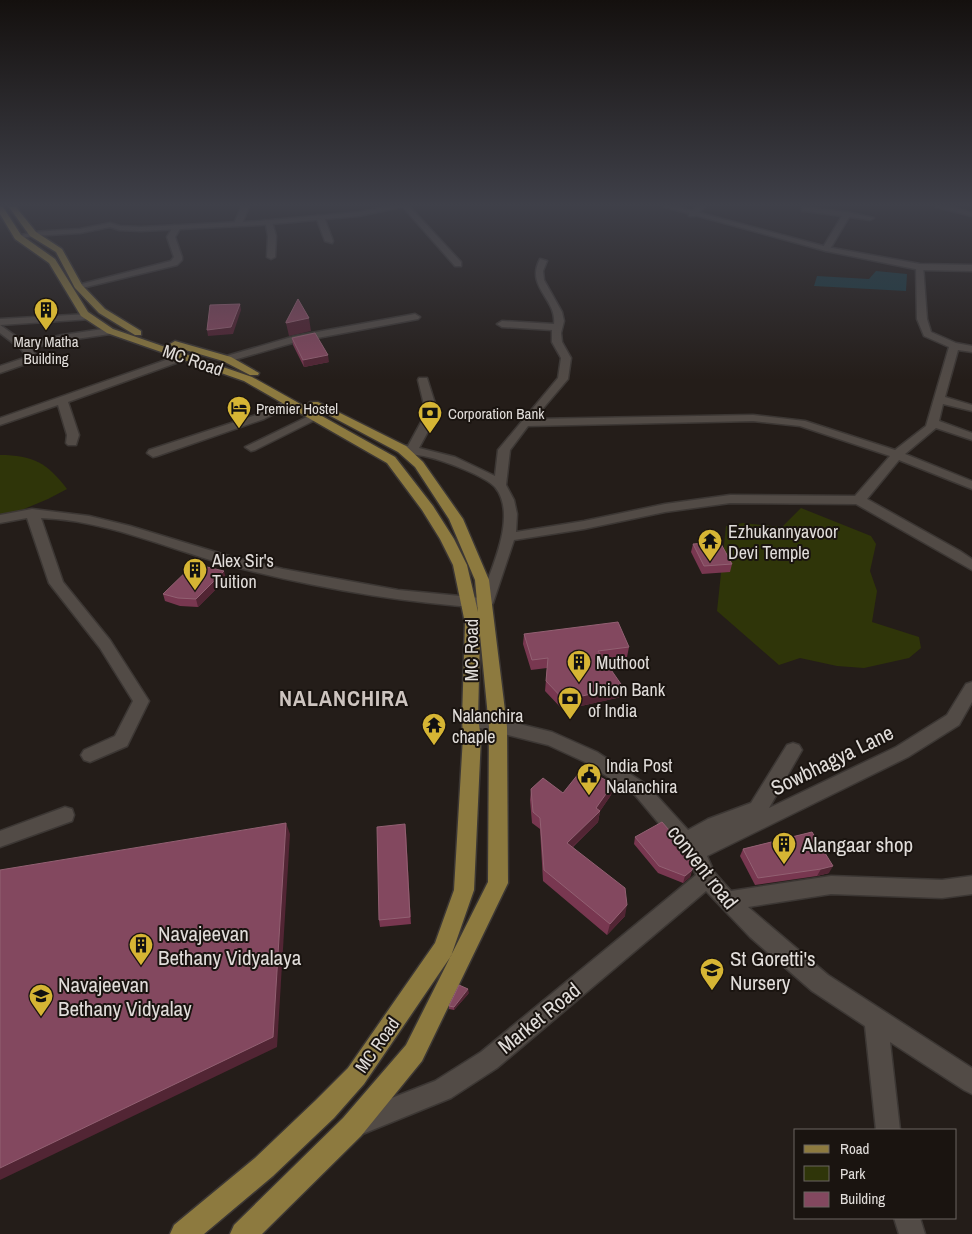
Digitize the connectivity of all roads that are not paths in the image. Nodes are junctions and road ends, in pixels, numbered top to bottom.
1 (55, 265) edge
2 (67, 265) edge
3 (167, 265) edge
4 (542, 265) edge
5 (907, 265) edge
6 (920, 267) junction
7 (972, 268) edge
8 (78, 286) junction
9 (91, 314) junction
10 (415, 317) dead end
11 (0, 322) edge
12 (502, 324) dead end
13 (558, 327) junction
14 (0, 328) edge
15 (110, 331) junction
16 (954, 346) junction
17 (26, 347) junction
18 (972, 349) edge
19 (183, 357) junction
20 (227, 359) junction
21 (0, 370) edge
22 (423, 380) dead end
23 (939, 399) junction
24 (62, 401) junction
25 (290, 402) junction
26 (972, 408) edge
27 (315, 416) junction
28 (0, 422) edge
29 (525, 423) junction
30 (932, 423) junction
31 (972, 437) edge
32 (72, 443) dead end
33 (251, 447) dead end
34 (407, 450) junction
35 (153, 453) dead end
36 (898, 455) junction
37 (500, 485) junction
38 (972, 485) edge
39 (859, 500) junction
40 (32, 512) junction
41 (0, 519) edge
42 (509, 537) junction
43 (972, 566) edge
44 (478, 603) junction
45 (972, 688) edge
46 (470, 719) junction
47 (498, 727) junction
48 (793, 750) dead end
49 (90, 755) dead end
50 (65, 815) dead end
51 (0, 840) edge
52 (690, 847) junction
53 (707, 878) junction
54 (972, 886) edge
55 (727, 901) junction
56 (876, 1020) junction
57 (972, 1082) edge
58 (352, 1127) junction
59 (888, 1129) edge
60 (906, 1219) edge
61 (184, 1234) edge
62 (243, 1234) edge
63 (912, 1234) edge

1 - 9 main road, MC Road
2 - 8 main road, MC Road
3 - 8 street
4 - 13 street
5 - 6 street
6 - 7 street
6 - 16 street
8 - 9 main road, MC Road
9 - 11 street
9 - 15 main road, MC Road
9 - 20 main road, MC Road
10 - 20 street
12 - 13 street
13 - 29 street
14 - 17 street
15 - 17 street
15 - 19 main road, MC Road
16 - 18 street
16 - 23 street
17 - 21 street
19 - 24 street
19 - 25 main road, MC Road
20 - 34 main road, MC Road
22 - 34 street
23 - 26 street
23 - 30 street
24 - 28 street
24 - 32 street
25 - 27 main road, MC Road
25 - 35 street
27 - 33 street
27 - 44 main road, MC Road
29 - 36 street
29 - 37 street
30 - 31 street
30 - 36 street
34 - 37 street
34 - 44 main road, MC Road
36 - 38 street
36 - 39 street
37 - 42 street
39 - 42 street
39 - 43 street
40 - 41 street
40 - 44 street
40 - 49 street
42 - 44 street
44 - 46 main road, MC Road
44 - 47 main road, MC Road
45 - 52 street, Sowbhagya Lane
46 - 47 street, convent road
46 - 61 main road, MC Road
47 - 52 street, convent road
47 - 58 main road, MC Road
48 - 52 street
50 - 51 street
52 - 53 street, convent road
53 - 55 street, convent road
53 - 58 street, Market Road
54 - 55 street
55 - 56 street, convent road
56 - 57 street, convent road
56 - 59 street
58 - 62 main road, MC Road
60 - 63 street

